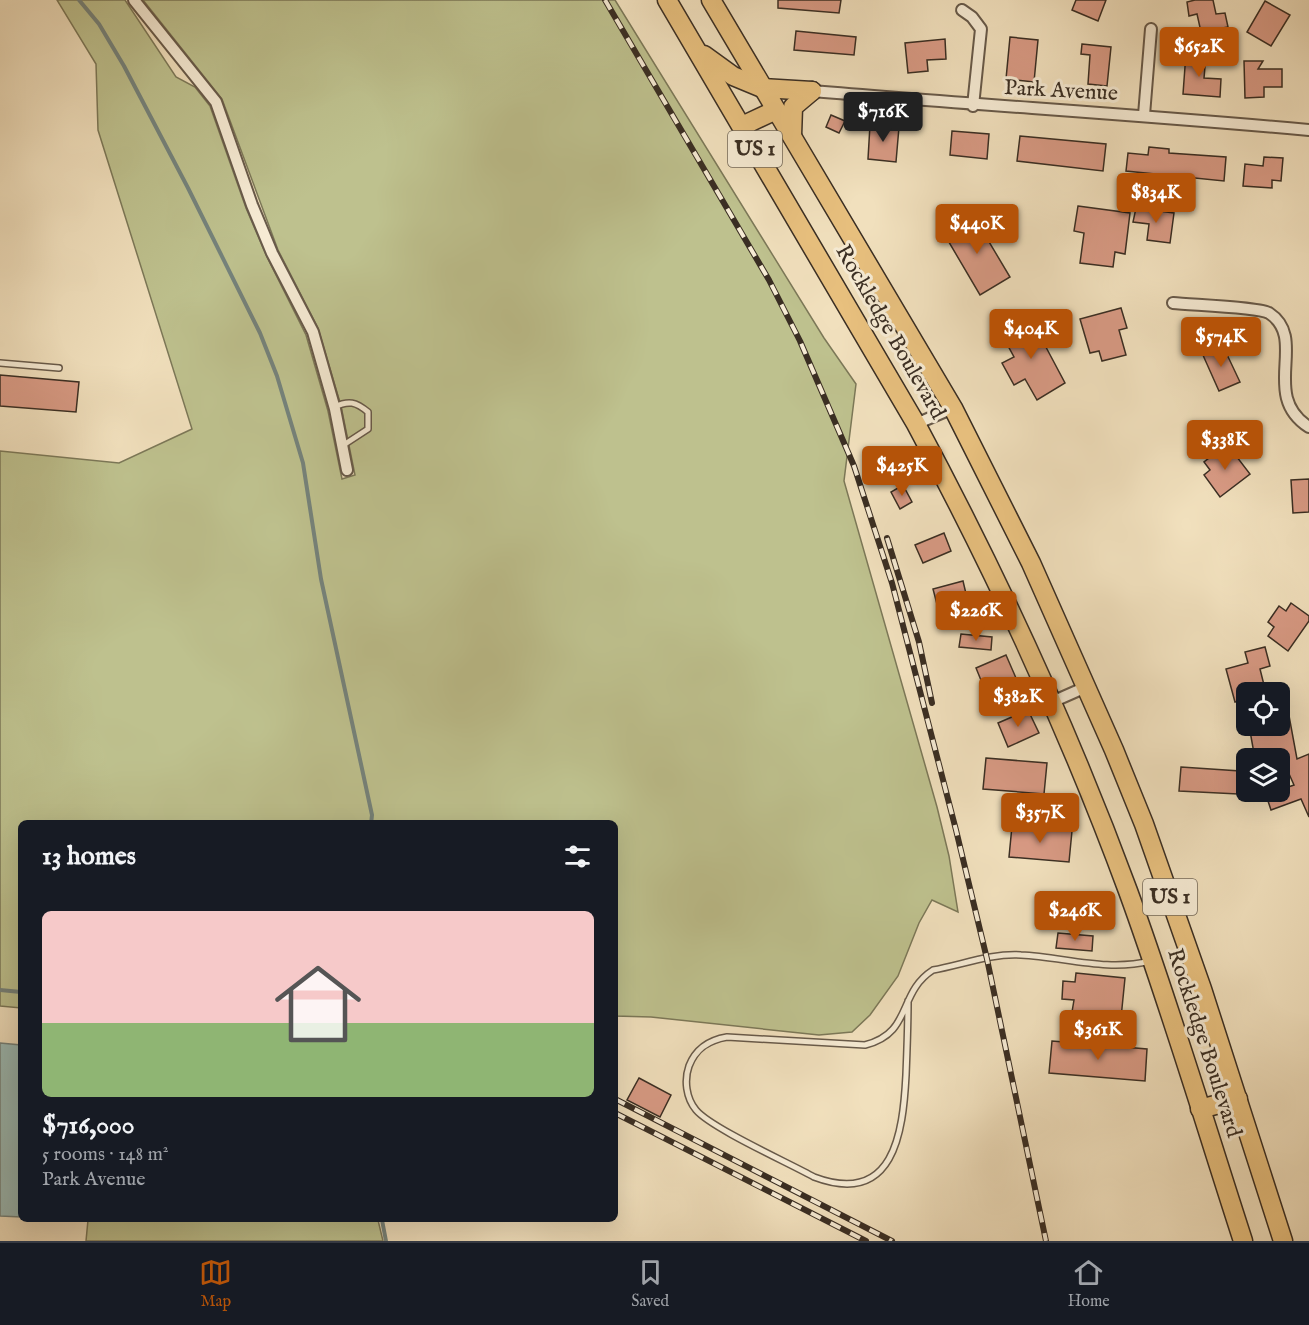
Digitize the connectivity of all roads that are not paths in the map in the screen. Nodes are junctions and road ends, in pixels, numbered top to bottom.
1 (134, 0) edge
2 (667, 0) edge
3 (711, 0) edge
4 (963, 10) dead end
5 (1151, 29) dead end
6 (698, 50) junction
7 (762, 88) junction
8 (812, 91) junction
9 (973, 106) junction
10 (776, 110) junction
11 (1144, 115) junction
12 (742, 126) junction
13 (1309, 130) edge
14 (792, 138) junction
15 (1173, 303) dead end
16 (0, 363) edge
17 (59, 368) dead end
18 (334, 407) junction
19 (953, 408) junction
20 (916, 424) junction
21 (1309, 427) edge
22 (342, 446) junction
23 (347, 470) dead end
24 (1086, 687) junction
25 (1052, 702) junction
26 (1152, 961) junction
27 (908, 1001) junction
28 (1238, 1099) junction
29 (1200, 1109) junction
30 (1243, 1241) edge
31 (1283, 1241) edge

1 - 18 street
2 - 6 main road, Rockledge Boulevard / US 1
3 - 7 main road, Rockledge Boulevard / US 1
4 - 9 street
5 - 11 street
6 - 7 main road
6 - 12 main road, Rockledge Boulevard / US 1
7 - 8 main road
7 - 10 main road, Rockledge Boulevard / US 1
8 - 9 street, Park Avenue
8 - 14 main road
9 - 11 street, Park Avenue
10 - 12 main road
10 - 14 main road, Rockledge Boulevard / US 1
11 - 13 street, Park Avenue
12 - 20 main road, Rockledge Boulevard / US 1
14 - 19 main road, Rockledge Boulevard / US 1
15 - 21 street
16 - 17 lane
18 - 22 street
18 - 22 lane
19 - 20 street
19 - 24 main road, Rockledge Boulevard / US 1
20 - 25 main road, Rockledge Boulevard / US 1
22 - 23 street
24 - 25 street
24 - 28 main road, Rockledge Boulevard / US 1
25 - 26 main road, Rockledge Boulevard / US 1
26 - 27 lane
26 - 29 main road, Rockledge Boulevard / US 1
27 - 27 lane
28 - 29 main road
28 - 31 main road, Rockledge Boulevard / US 1
29 - 30 main road, Rockledge Boulevard / US 1

